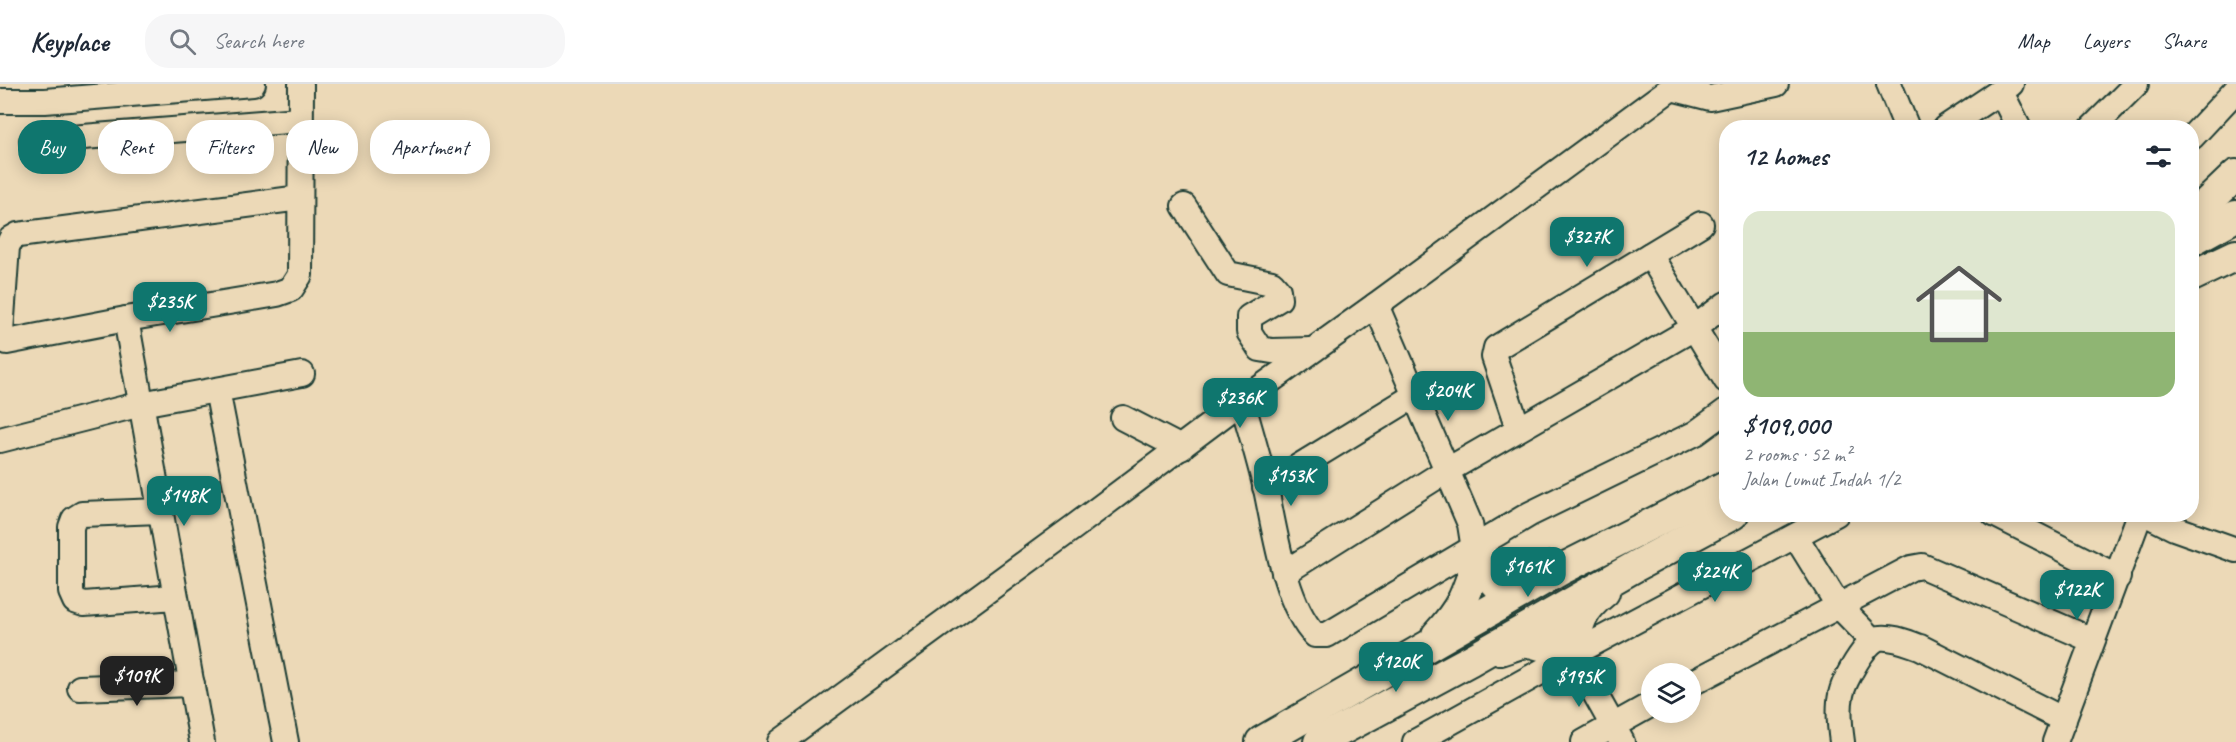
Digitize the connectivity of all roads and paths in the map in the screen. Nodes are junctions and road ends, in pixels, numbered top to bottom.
1 (253, 84) edge
2 (301, 84) edge
3 (1776, 84) edge
4 (1889, 84) edge
5 (2136, 84) edge
6 (1674, 86) edge
7 (2006, 87) edge
8 (2236, 90) edge
9 (0, 100) edge
10 (300, 120) edge
11 (1904, 120) edge
12 (1957, 120) edge
13 (2016, 120) edge
14 (2100, 120) edge
15 (286, 121) edge
16 (2199, 130) edge
17 (86, 137) edge
18 (300, 174) edge
19 (2236, 175) edge
20 (300, 198) junction
21 (1184, 206) dead end
22 (2199, 210) edge
23 (2236, 216) edge
24 (1701, 224) dead end
25 (2199, 236) edge
26 (1650, 255) junction
27 (2236, 255) edge
28 (2199, 273) edge
29 (1376, 305) junction
30 (1719, 309) edge
31 (126, 319) junction
32 (1694, 328) junction
33 (1312, 350) junction
34 (1719, 369) edge
35 (302, 374) dead end
36 (217, 390) junction
37 (1414, 396) junction
38 (1242, 400) junction
39 (141, 404) junction
40 (1719, 416) edge
41 (1123, 418) dead end
42 (1518, 428) junction
43 (0, 440) edge
44 (1180, 448) junction
45 (1446, 471) junction
46 (1265, 487) junction
47 (1719, 490) edge
48 (160, 511) junction
49 (1719, 522) edge
50 (1822, 522) edge
51 (2010, 522) edge
52 (2137, 522) edge
53 (2162, 522) edge
54 (1796, 537) junction
55 (2236, 550) edge
56 (1476, 553) junction
57 (1573, 563) junction
58 (1636, 566) junction
59 (1284, 573) junction
60 (2118, 578) junction
61 (175, 597) junction
62 (1508, 601) junction
63 (1838, 605) junction
64 (1551, 615) junction
65 (1872, 640) junction
66 (2092, 640) junction
67 (1501, 644) junction
68 (1423, 650) junction
69 (1573, 654) junction
70 (1471, 660) junction
71 (1701, 678) edge
72 (192, 684) junction
73 (80, 688) dead end
74 (1641, 714) edge
75 (2064, 720) junction
76 (1618, 734) edge
77 (202, 742) edge
78 (286, 742) edge
79 (780, 742) edge
80 (1261, 742) edge
81 (1320, 742) edge
82 (1415, 742) edge
83 (1584, 742) edge
84 (1842, 742) edge
85 (2055, 742) edge

1 - 9 street
2 - 10 street
3 - 6 street
4 - 11 street
5 - 14 street
6 - 29 street
7 - 12 street
7 - 13 street
8 - 16 street
15 - 17 street
18 - 20 street
19 - 22 main road
20 - 31 street
20 - 31 street
21 - 33 street
23 - 25 main road
24 - 26 street
26 - 32 street
26 - 42 street
27 - 28 main road
29 - 33 street
29 - 37 street
30 - 32 street
31 - 39 street
32 - 34 street
32 - 42 street
33 - 38 street
35 - 36 street
36 - 39 street
36 - 78 street
37 - 45 street
37 - 46 street
38 - 44 street
38 - 46 street
39 - 43 street
39 - 48 street
40 - 56 street
41 - 44 street
42 - 45 street
44 - 79 street
45 - 56 street
45 - 59 street
46 - 59 street
47 - 57 main road
48 - 61 street
48 - 61 street
49 - 58 main road
50 - 54 street
51 - 60 street
52 - 60 street
53 - 55 street
54 - 63 street
54 - 69 street
56 - 57 main road
56 - 59 street
56 - 62 street
56 - 68 main road
57 - 62 main road
57 - 64 main road
58 - 64 main road
58 - 69 main road
60 - 66 street
61 - 72 street
62 - 64 main road
62 - 67 main road
62 - 68 main road
63 - 65 street
63 - 66 street
63 - 71 street
64 - 67 main road
64 - 69 street
65 - 75 street
65 - 84 street
66 - 75 street
67 - 70 main road
68 - 80 main road
69 - 70 main road
69 - 76 street
69 - 82 street
70 - 81 main road
72 - 73 street
72 - 77 street
74 - 76 street
75 - 85 street
76 - 83 street

